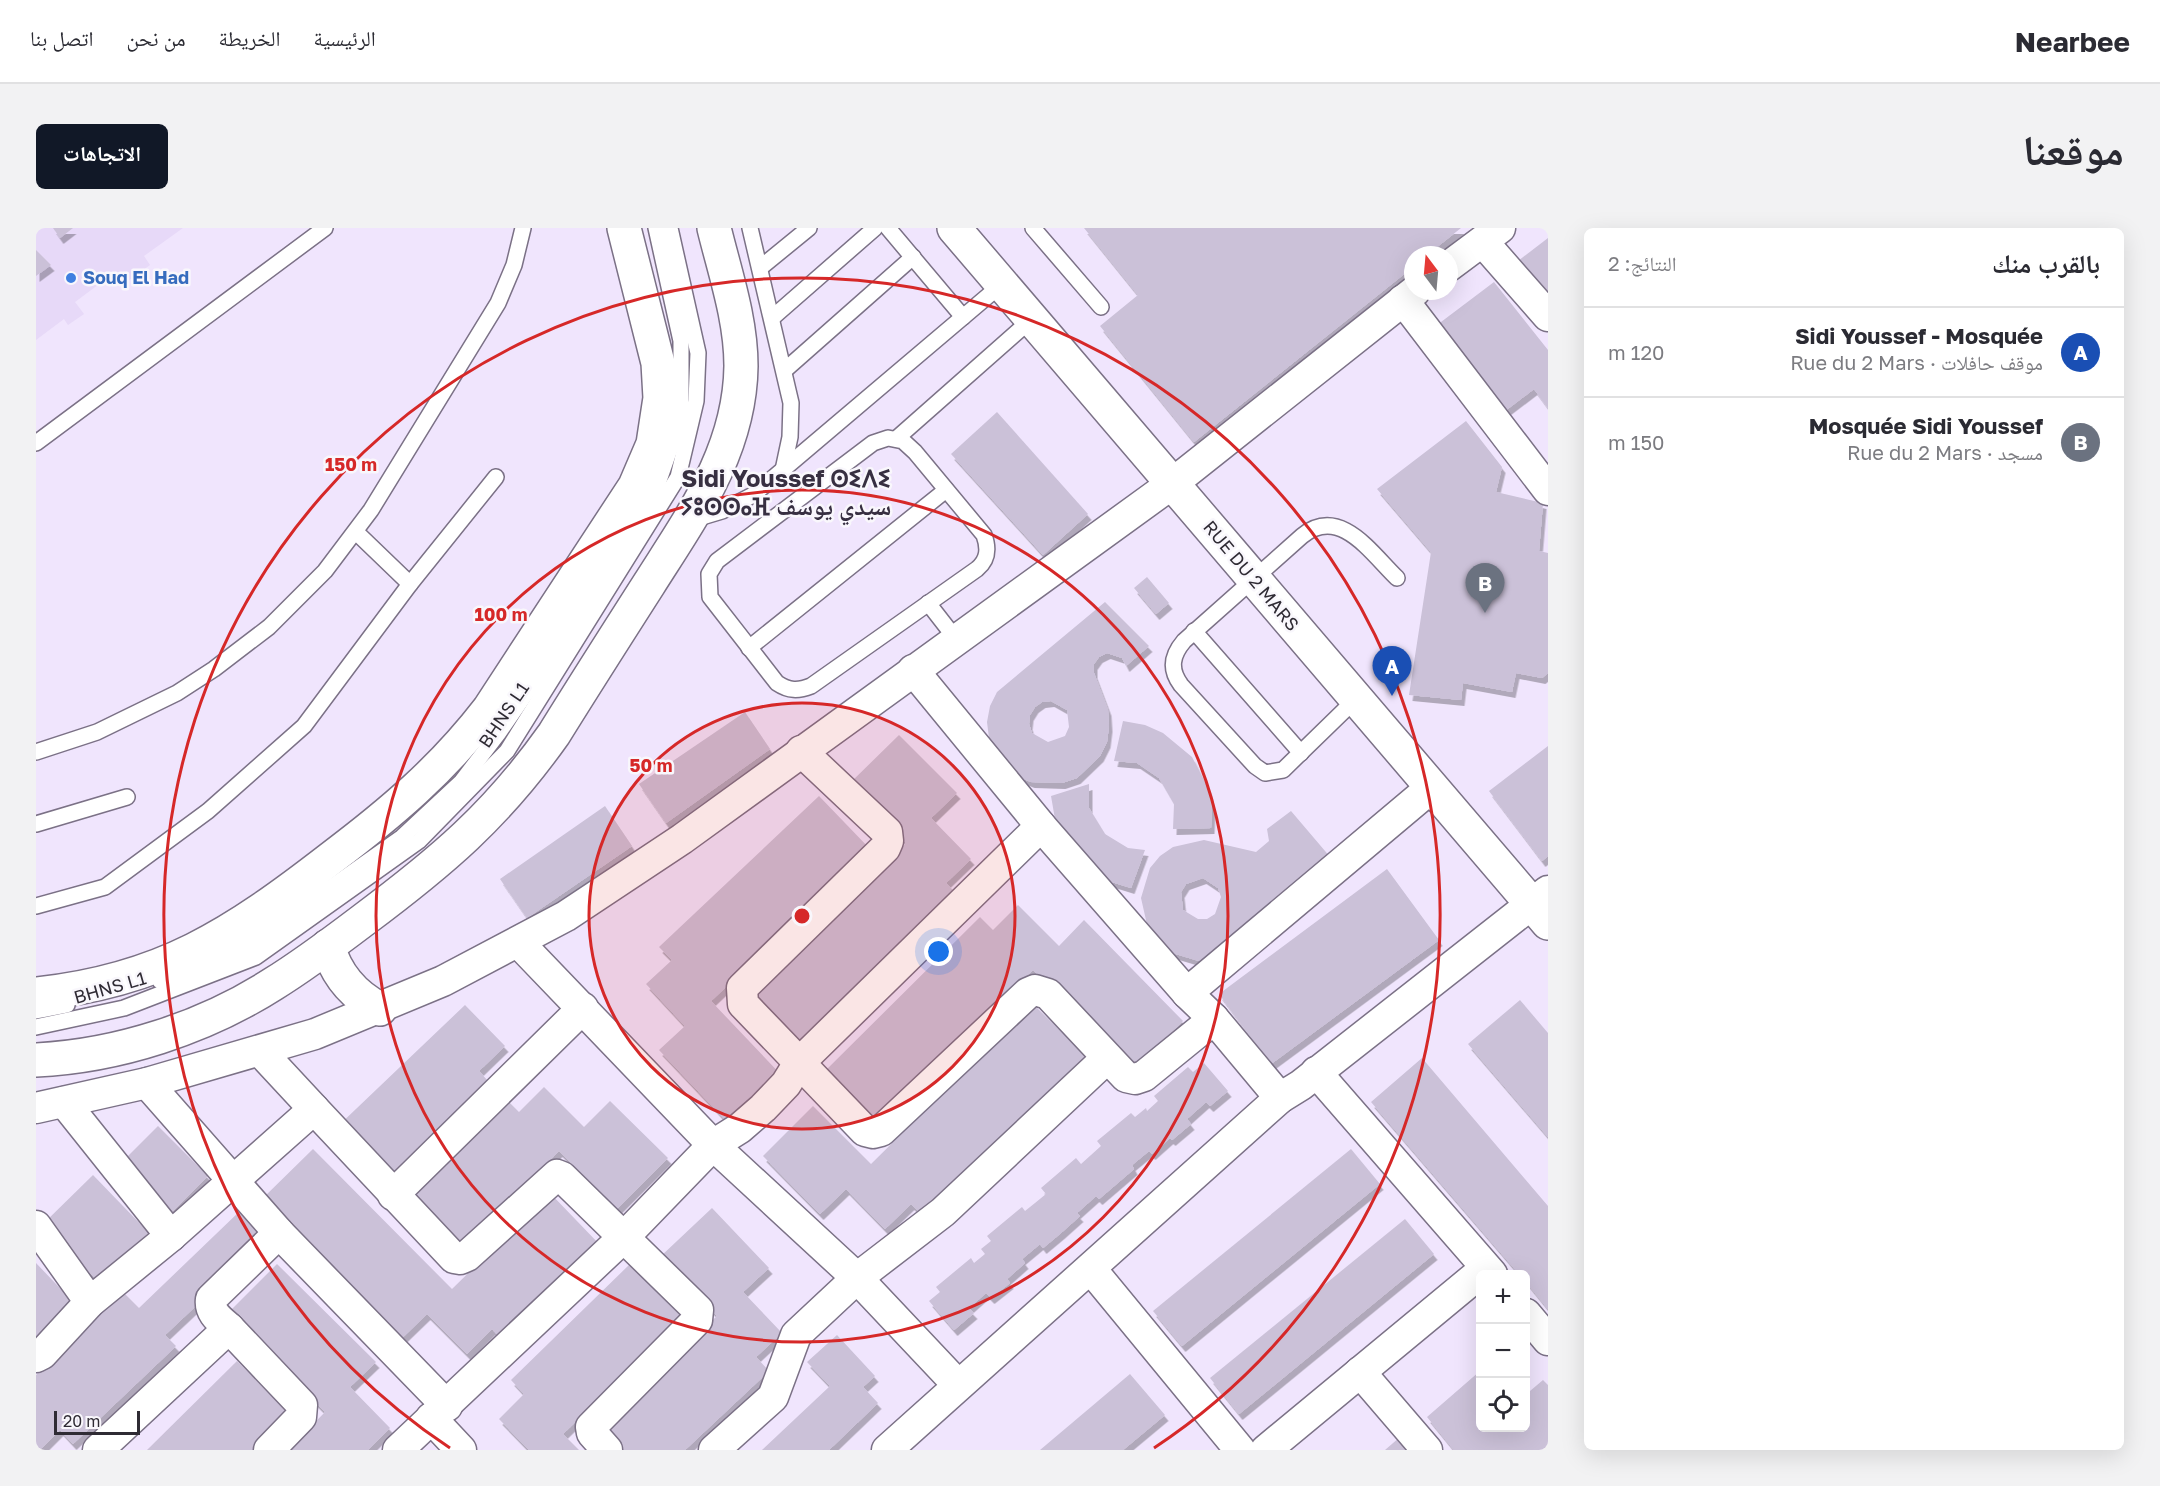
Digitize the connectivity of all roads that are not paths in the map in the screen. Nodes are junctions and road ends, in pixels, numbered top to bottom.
1 (325, 228) edge
2 (524, 228) edge
3 (624, 228) edge
4 (656, 228) edge
5 (670, 228) edge
6 (714, 228) edge
7 (750, 228) edge
8 (809, 228) edge
9 (875, 228) edge
10 (888, 228) edge
11 (954, 228) edge
12 (1033, 228) edge
13 (1492, 235) edge
14 (913, 257) junction
15 (1458, 260) edge
16 (760, 268) junction
17 (1002, 284) junction
18 (1404, 299) edge
19 (1413, 300) edge
20 (1101, 307) dead end
21 (963, 316) junction
22 (1548, 316) edge
23 (772, 318) junction
24 (1032, 319) junction
25 (784, 370) junction
26 (896, 438) junction
27 (36, 443) edge
28 (783, 470) junction
29 (496, 477) dead end
30 (1173, 483) junction
31 (1547, 487) edge
32 (946, 490) junction
33 (689, 520) junction
34 (356, 532) junction
35 (1253, 578) junction
36 (1397, 578) dead end
37 (410, 584) junction
38 (928, 603) junction
39 (1194, 631) junction
40 (956, 639) junction
41 (749, 648) junction
42 (914, 670) junction
43 (1356, 699) junction
44 (801, 751) junction
45 (36, 752) edge
46 (1301, 753) junction
47 (1432, 787) junction
48 (127, 797) dead end
49 (36, 824) edge
50 (1041, 826) junction
51 (36, 906) edge
52 (1542, 906) edge
53 (519, 943) junction
54 (328, 946) junction
55 (1187, 993) junction
56 (36, 994) edge
57 (582, 1008) junction
58 (380, 1010) junction
59 (36, 1011) edge
60 (1214, 1019) junction
61 (36, 1027) edge
62 (261, 1052) junction
63 (1107, 1058) junction
64 (36, 1060) edge
65 (799, 1063) junction
66 (1316, 1072) junction
67 (147, 1083) junction
68 (1280, 1098) junction
69 (50, 1105) edge
70 (314, 1109) junction
71 (713, 1145) junction
72 (234, 1181) junction
73 (393, 1195) junction
74 (36, 1226) edge
75 (279, 1233) junction
76 (171, 1236) junction
77 (625, 1236) junction
78 (1091, 1269) junction
79 (1488, 1270) edge
80 (857, 1278) junction
81 (1476, 1281) edge
82 (90, 1302) junction
83 (1530, 1319) edge
84 (229, 1328) junction
85 (1548, 1340) edge
86 (36, 1356) edge
87 (1360, 1372) junction
88 (958, 1385) junction
89 (439, 1412) junction
90 (98, 1450) edge
91 (269, 1450) edge
92 (398, 1450) edge
93 (461, 1450) edge
94 (607, 1450) edge
95 (714, 1450) edge
96 (887, 1450) edge
97 (1240, 1450) edge
98 (1266, 1450) edge
99 (1427, 1450) edge

1 - 27 lane
2 - 34 lane
3 - 56 street
4 - 59 lane, BHNS L1
5 - 61 lane, BHNS L1
6 - 33 street
7 - 16 lane
8 - 16 lane
9 - 23 lane
10 - 14 lane
11 - 17 street, RUE DU 2 MARS
12 - 20 lane
13 - 15 street
13 - 22 street
14 - 21 lane
14 - 25 lane
16 - 23 lane
17 - 21 lane
17 - 24 street, RUE DU 2 MARS
18 - 30 street
19 - 31 street
21 - 28 lane
23 - 25 lane
24 - 26 lane
24 - 30 street, RUE DU 2 MARS
25 - 28 lane
26 - 32 lane
26 - 41 lane
28 - 33 lane
29 - 37 lane
30 - 35 street, RUE DU 2 MARS
30 - 40 street
32 - 38 lane
32 - 41 lane
33 - 54 street
34 - 37 lane
34 - 45 lane
35 - 36 lane
35 - 39 lane
35 - 43 street, RUE DU 2 MARS
37 - 51 lane
38 - 40 lane
38 - 41 lane
39 - 46 lane
39 - 46 lane
40 - 42 street
42 - 44 street
42 - 50 street
43 - 46 lane
43 - 47 street, RUE DU 2 MARS
44 - 53 street
44 - 65 street
47 - 52 street, RUE DU 2 MARS
47 - 55 street
48 - 49 lane
50 - 55 street
50 - 65 street
52 - 66 street
53 - 57 street
53 - 58 street
54 - 58 street
54 - 64 street
55 - 60 street
57 - 71 street
57 - 73 street
58 - 62 street
60 - 63 street
60 - 68 street
62 - 67 street
62 - 70 street
63 - 65 street
63 - 80 street
65 - 71 street
66 - 68 street
66 - 79 street
67 - 69 street
67 - 72 street
68 - 78 street
69 - 76 street
70 - 72 street
70 - 73 street
71 - 77 street
71 - 80 street
72 - 75 street
72 - 76 street
73 - 77 street
74 - 82 street
75 - 84 street
75 - 89 street
76 - 82 street
77 - 89 street
77 - 94 street
78 - 88 street
78 - 97 street
80 - 88 street
80 - 95 street
81 - 87 street
82 - 86 street
83 - 85 street
84 - 90 street
84 - 91 street
87 - 98 street
87 - 99 street
88 - 96 street
89 - 92 street
89 - 93 street

